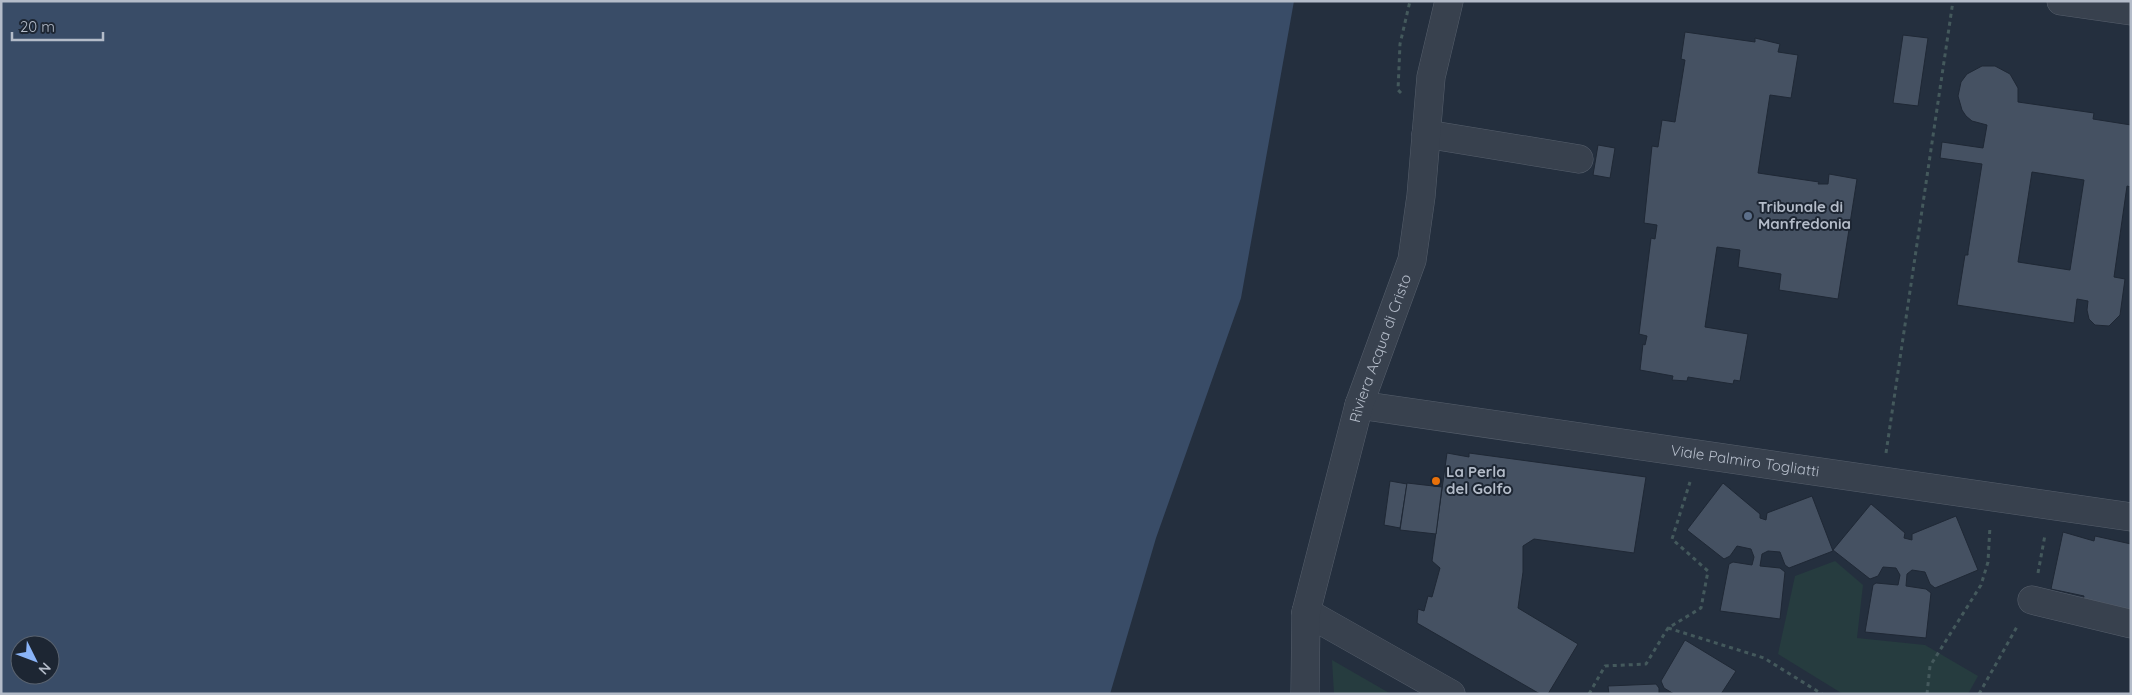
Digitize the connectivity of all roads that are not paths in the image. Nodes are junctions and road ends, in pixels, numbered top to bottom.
1 (1449, 1) edge
2 (2061, 1) edge
3 (2131, 11) edge
4 (1426, 134) junction
5 (1579, 159) dead end
6 (1359, 405) junction
7 (2131, 517) edge
8 (2032, 600) dead end
9 (1306, 612) junction
10 (2131, 624) edge
11 (1305, 694) edge
12 (1450, 694) edge

1 - 4 street, Riviera Acqua di Cristo
2 - 3 street
4 - 5 street
4 - 6 street, Riviera Acqua di Cristo
6 - 7 street, Viale Palmiro Togliatti
6 - 9 street, Riviera Acqua di Cristo
8 - 10 street
9 - 11 street, Riviera Acqua di Cristo
9 - 12 street

